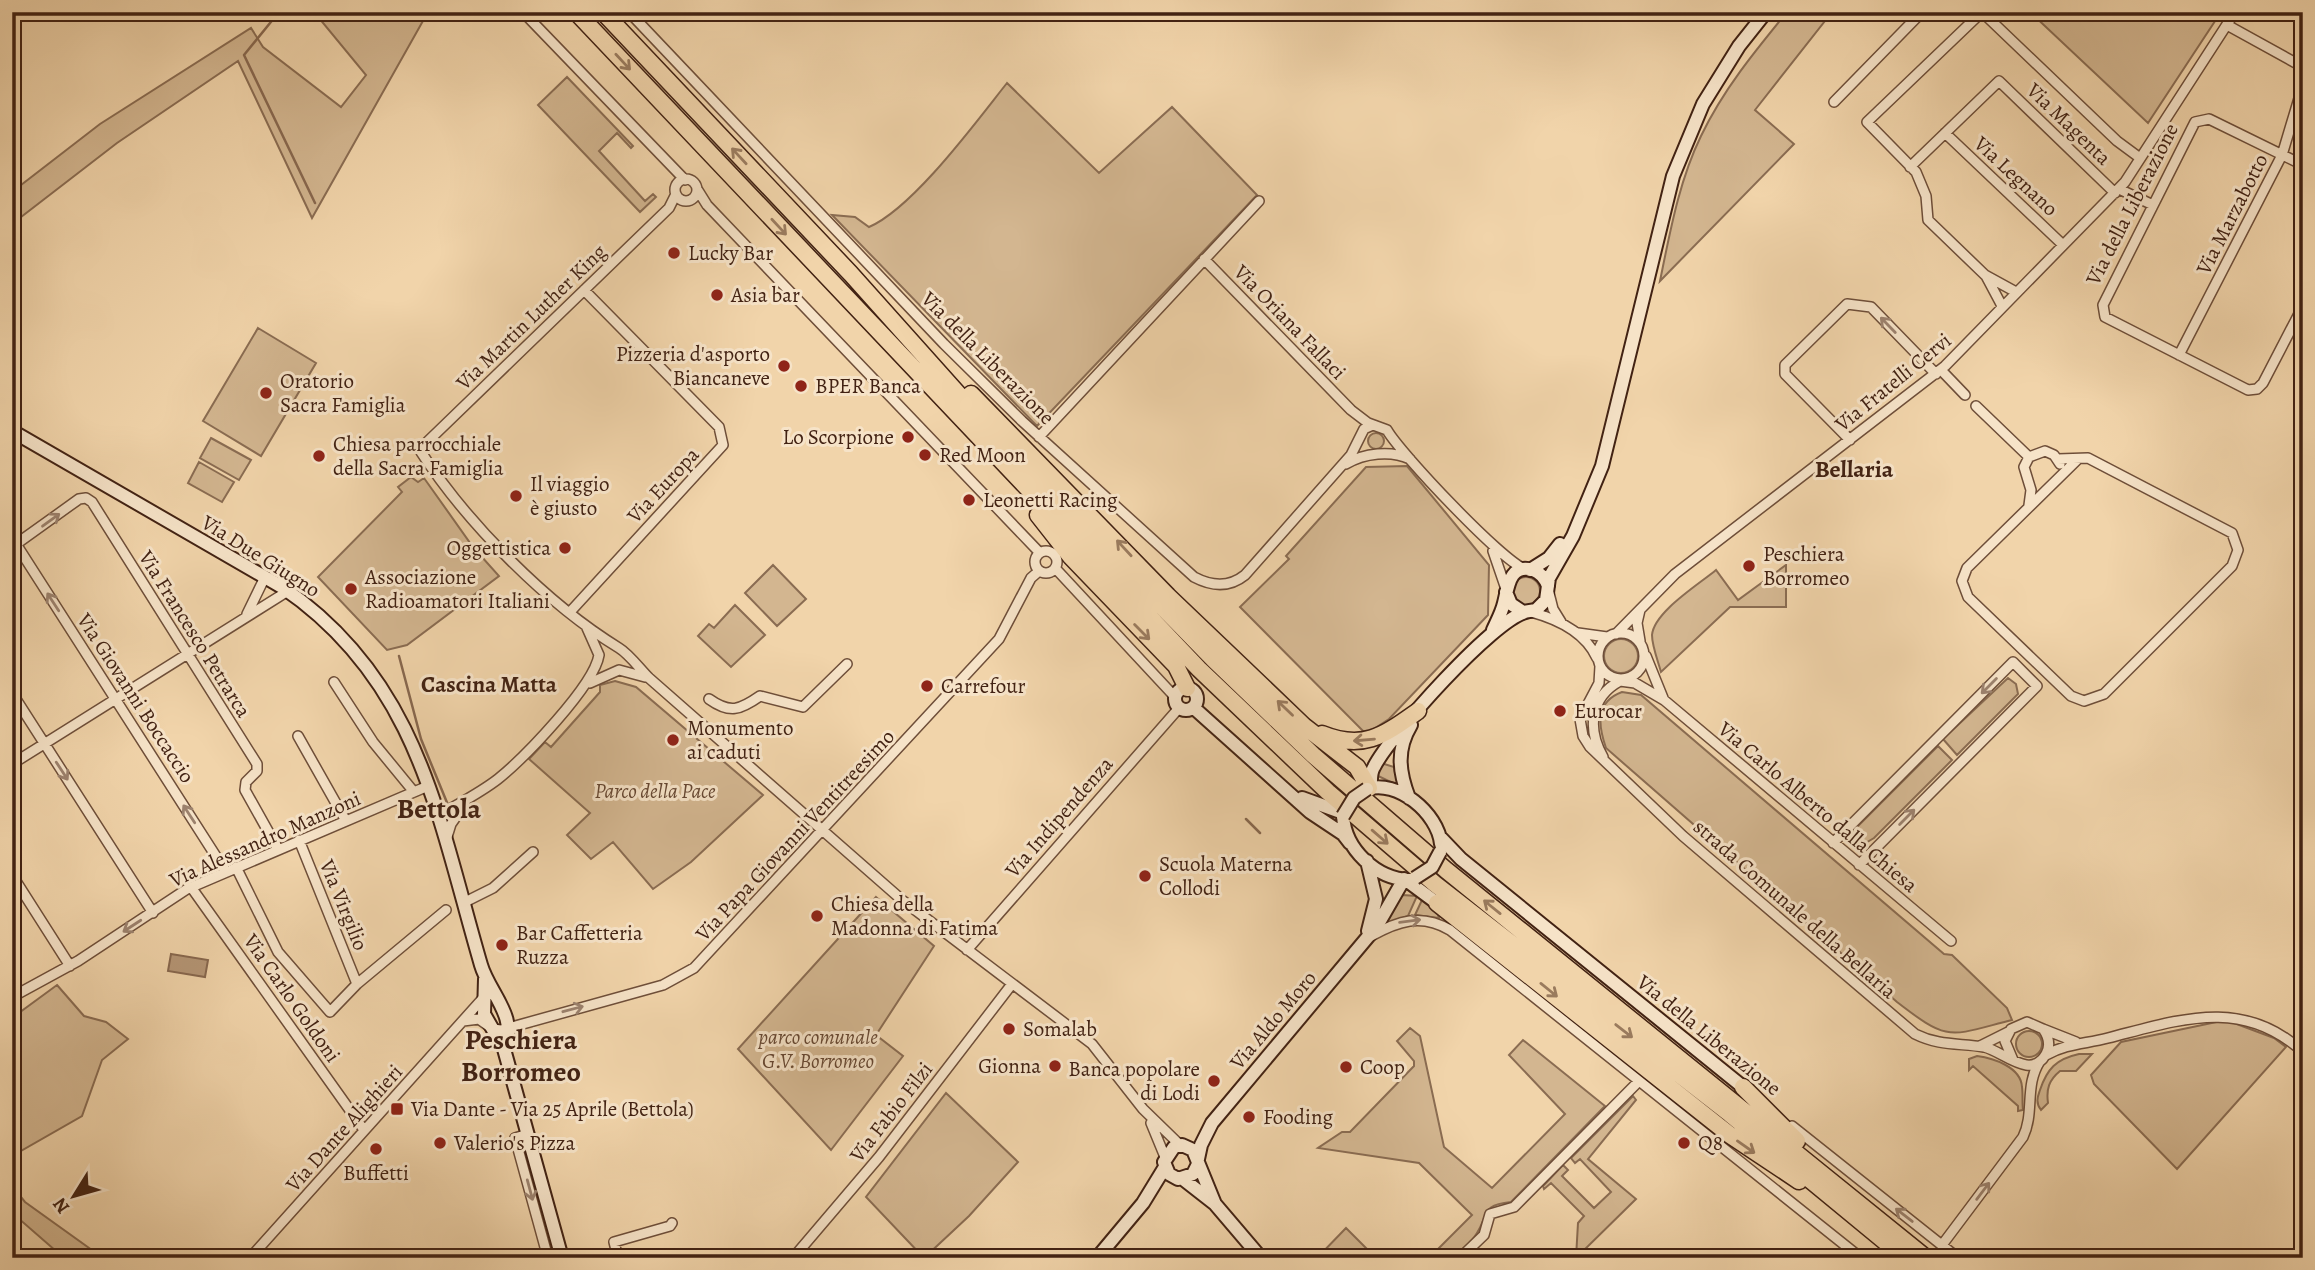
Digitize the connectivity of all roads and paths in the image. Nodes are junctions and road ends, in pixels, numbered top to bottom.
1 (523, 12) edge
2 (576, 12) edge
3 (603, 12) edge
4 (629, 12) edge
5 (1766, 12) edge
6 (1922, 12) edge
7 (1982, 12) edge
8 (2235, 12) edge
9 (2227, 25) junction
10 (2303, 67) edge
11 (2303, 85) edge
12 (1834, 102) dead end
13 (1945, 133) junction
14 (2282, 155) junction
15 (2140, 158) junction
16 (2303, 165) edge
17 (1910, 167) junction
18 (681, 181) junction
19 (2117, 191) junction
20 (695, 194) junction
21 (680, 198) junction
22 (1259, 201) dead end
23 (2153, 205) junction
24 (2063, 245) junction
25 (1205, 259) junction
26 (851, 274) junction
27 (1985, 275) junction
28 (837, 288) junction
29 (584, 290) junction
30 (2016, 292) junction
31 (2002, 306) junction
32 (2303, 306) edge
33 (2179, 355) junction
34 (1938, 372) junction
35 (1965, 395) dead end
36 (1976, 406) dead end
37 (1351, 410) junction
38 (1373, 425) junction
39 (12, 431) edge
40 (1390, 435) junction
41 (1360, 436) junction
42 (1039, 437) junction
43 (1850, 440) junction
44 (1375, 455) junction
45 (2029, 457) junction
46 (2058, 459) junction
47 (2078, 459) junction
48 (1414, 461) junction
49 (1339, 469) junction
50 (2059, 478) junction
51 (2027, 480) junction
52 (2050, 486) junction
53 (2029, 505) junction
54 (1579, 519) junction
55 (1489, 544) junction
56 (14, 546) edge
57 (1040, 553) junction
58 (1056, 569) junction
59 (1527, 569) junction
60 (1039, 571) junction
61 (265, 577) junction
62 (1548, 589) junction
63 (1506, 590) junction
64 (288, 591) junction
65 (1642, 606) junction
66 (570, 611) junction
67 (1527, 612) junction
68 (247, 614) junction
69 (1562, 623) junction
70 (584, 624) junction
71 (1578, 633) junction
72 (1492, 634) junction
73 (1612, 636) junction
74 (614, 646) junction
75 (1643, 649) junction
76 (186, 653) junction
77 (625, 655) junction
78 (599, 657) junction
79 (847, 664) dead end
80 (1599, 665) junction
81 (620, 670) junction
82 (609, 672) junction
83 (649, 678) junction
84 (334, 682) dead end
85 (586, 686) junction
86 (12, 693) edge
87 (1186, 698) junction
88 (115, 699) junction
89 (709, 699) dead end
90 (1664, 700) junction
91 (1418, 711) junction
92 (1304, 726) junction
93 (298, 737) dead end
94 (45, 744) junction
95 (1606, 762) junction
96 (12, 764) edge
97 (428, 786) junction
98 (1369, 789) junction
99 (414, 792) junction
100 (1291, 792) junction
101 (471, 797) junction
102 (1409, 798) junction
103 (1343, 811) junction
104 (438, 816) junction
105 (346, 821) junction
106 (825, 829) junction
107 (1440, 837) junction
108 (299, 840) junction
109 (446, 841) junction
110 (1350, 843) junction
111 (1833, 843) junction
112 (278, 849) junction
113 (533, 852) dead end
114 (1367, 861) junction
115 (1859, 865) junction
116 (236, 867) junction
117 (226, 872) junction
118 (12, 874) edge
119 (1408, 879) junction
120 (191, 887) junction
121 (463, 903) junction
122 (1437, 903) junction
123 (446, 910) dead end
124 (153, 913) junction
125 (1458, 936) junction
126 (1364, 941) junction
127 (1951, 941) dead end
128 (967, 950) junction
129 (70, 966) junction
130 (485, 979) junction
131 (357, 984) junction
132 (1012, 984) junction
133 (497, 995) junction
134 (12, 998) edge
135 (482, 999) junction
136 (463, 1021) junction
137 (491, 1028) junction
138 (508, 1028) junction
139 (2011, 1029) junction
140 (2043, 1029) junction
141 (2081, 1043) junction
142 (1979, 1047) junction
143 (504, 1049) junction
144 (2303, 1052) edge
145 (2042, 1059) junction
146 (2015, 1061) junction
147 (1639, 1081) junction
148 (2029, 1086) junction
149 (1743, 1087) junction
150 (1143, 1109) junction
151 (1212, 1123) junction
152 (364, 1130) junction
153 (528, 1134) junction
154 (1181, 1145) junction
155 (1165, 1162) junction
156 (1198, 1162) junction
157 (1181, 1179) junction
158 (1143, 1203) junction
159 (1837, 1203) junction
160 (1214, 1204) junction
161 (672, 1223) dead end
162 (1942, 1245) junction
163 (250, 1258) edge
164 (548, 1258) edge
165 (562, 1258) edge
166 (618, 1258) edge
167 (793, 1258) edge
168 (1097, 1258) edge
169 (1261, 1258) edge
170 (1460, 1258) edge
171 (1861, 1258) edge
172 (1905, 1258) edge
173 (1928, 1258) edge
174 (1958, 1258) edge

1 - 18 street
2 -> 28 highway
26 -> 3 highway
4 - 42 street, Via della Liberazione
5 - 54 street
6 - 12 street
7 - 15 street
7 - 17 street
8 - 9 street, Via Fratelli Cervi
9 - 10 street
9 - 15 street, Via Fratelli Cervi
11 - 14 street, Via Marzabotto
13 - 17 street
13 - 19 street, Via Magenta
13 - 24 street, Via Legnano
14 - 16 street
14 - 23 street, Via della Liberazione
14 - 33 street, Via Marzabotto
15 - 19 street, Via Fratelli Cervi
17 - 27 street
18 - 20 street
18 - 21 street
19 - 23 street, Via Magenta
19 - 24 street, Via Fratelli Cervi
20 - 21 street
20 - 57 street
21 - 29 street, Via Martin Luther King
22 - 25 street
23 - 33 street, Via della Liberazione
24 - 30 street, Via Fratelli Cervi
25 - 37 street, Via Oriana Fallaci
25 - 42 street
92 -> 26 highway
173 -> 26 highway
27 - 30 street
27 - 31 street
28 -> 87 highway
28 -> 159 highway
29 - 66 street, Via Europa
29 - 66 street, Via Martin Luther King
30 - 31 street, Via Fratelli Cervi
31 - 34 street, Via Fratelli Cervi
32 - 33 street
34 - 35 street
34 - 43 street, Via Fratelli Cervi
34 -> 43 street
36 - 45 street
37 - 38 street
37 - 41 street
38 - 40 street
38 - 41 street
39 - 61 street, Via Due Giugno
40 - 44 street
40 - 48 street
41 - 44 street
41 - 49 street, Via della Liberazione
42 - 49 street, Via della Liberazione
43 - 65 street, Via Fratelli Cervi
44 - 48 street
44 - 49 street, Via della Liberazione
45 - 46 street
45 - 51 street
46 - 47 street
46 - 50 street
47 - 50 street
47 - 53 street
48 - 55 street
50 - 52 street
51 - 52 street
51 - 53 street
52 - 53 street
54 - 59 street
54 - 62 street
55 - 59 street
55 - 63 street
56 -> 76 street, Via Francesco Petrarca
88 -> 56 street, Via Giovanni Boccaccio
57 - 58 street
57 - 60 street
58 - 60 street
58 - 87 street
59 - 62 street
59 - 63 street
60 - 106 street, Via Papa Giovanni Ventitreesimo
61 - 64 street, Via Due Giugno
61 - 68 street
62 - 67 street
62 - 69 street
63 - 67 street
63 - 72 street
64 - 68 street
64 - 97 street, Via Due Giugno
65 - 73 street, Via Fratelli Cervi
65 - 75 street
66 - 70 street
67 - 69 street
67 - 72 street
68 - 76 street
69 - 71 street
70 - 74 street
70 - 78 street
71 - 73 street
71 - 80 street
72 - 91 street
73 - 75 street
73 - 80 street
74 - 77 street
74 - 78 street
75 - 80 street
75 - 90 street, Via Carlo Alberto dalla Chiesa
76 - 88 street
76 - 112 street, Via Francesco Petrarca
77 - 81 street
77 - 83 street
78 - 82 street
78 - 85 street
79 - 89 street
80 - 95 street
81 - 82 street
81 - 83 street
82 - 85 street
83 - 106 street
84 - 99 street
85 - 101 street
86 - 94 street
87 - 100 street
87 - 128 street, Via Indipendenza
88 - 94 street
117 -> 88 street, Via Giovanni Boccaccio
90 - 95 street, Via Carlo Alberto dalla Chiesa
90 - 111 street, Via Carlo Alberto dalla Chiesa
91 -> 92 highway
91 - 98 street
91 - 102 street
92 - 98 highway
93 - 105 street
94 - 96 street
94 -> 124 street
95 - 142 street, strada Comunale della Bellaria
97 - 99 street, Via Alessandro Manzoni
97 - 104 street, Via Due Giugno
98 - 102 street
98 - 103 street, bridge
99 - 105 street, Via Alessandro Manzoni
100 - 103 street
100 - 110 street
101 - 104 street
101 - 109 street
102 - 107 street
103 - 110 street
104 - 109 street, Via Due Giugno
105 - 108 street, Via Alessandro Manzoni
106 - 128 street
138 -> 106 street, Via Papa Giovanni Ventitreesimo
107 - 119 street, bridge
107 - 149 street, Via della Liberazione
108 - 112 street, Via Alessandro Manzoni
108 - 131 street, Via Virgilio
109 - 121 street, Via Due Giugno
110 - 114 street
111 - 115 street, Via Carlo Alberto dalla Chiesa
115 -> 111 street
112 - 116 street, Via Alessandro Manzoni
113 - 121 street
114 - 119 street
114 - 126 street, Via Aldo Moro
115 - 127 street, Via Carlo Alberto dalla Chiesa
116 - 117 street, Via Alessandro Manzoni
116 - 131 street
117 - 120 street, Via Alessandro Manzoni
118 - 129 street
119 - 122 street
119 - 126 street, Via Aldo Moro
120 - 124 street, Via Alessandro Manzoni
120 - 152 street, Via Carlo Goldoni
121 - 130 street, Via Due Giugno
122 - 125 street
122 -> 159 highway
123 - 131 street
124 -> 129 street, Via Alessandro Manzoni
126 -> 125 street
125 - 147 street
126 - 151 street, Via Aldo Moro
128 - 132 street
129 - 134 street, Via Alessandro Manzoni
130 - 133 street
130 - 135 street
132 - 150 street
132 - 167 street, Via Fabio Filzi
133 - 135 street
133 - 138 street
135 - 136 street, Via Dante Alighieri
135 - 137 street
136 - 137 street
136 - 152 street, Via Dante Alighieri
137 - 138 street
137 - 143 street
138 - 143 street
139 - 140 street
139 - 142 street
139 - 146 street
140 - 141 street
140 - 145 street
141 - 144 street
141 - 145 street
142 - 146 street, strada Comunale della Bellaria
143 - 153 street
145 - 146 street
145 - 148 street
146 - 148 street
147 - 170 street
147 - 171 street
162 -> 148 street
162 -> 149 street, Via della Liberazione
149 - 173 highway
150 - 154 street
150 - 155 street
151 - 154 street, Via Aldo Moro
151 - 156 street, Via Aldo Moro
152 - 163 street, Via Dante Alighieri
153 -> 164 street
153 - 165 street
154 - 155 street
154 - 156 street
155 - 157 street
155 - 158 street
156 - 157 street
156 - 160 street
157 - 158 street
157 - 160 street
158 - 168 street
159 - 172 highway
160 - 169 street
161 - 166 street
162 - 174 street, Via della Liberazione

